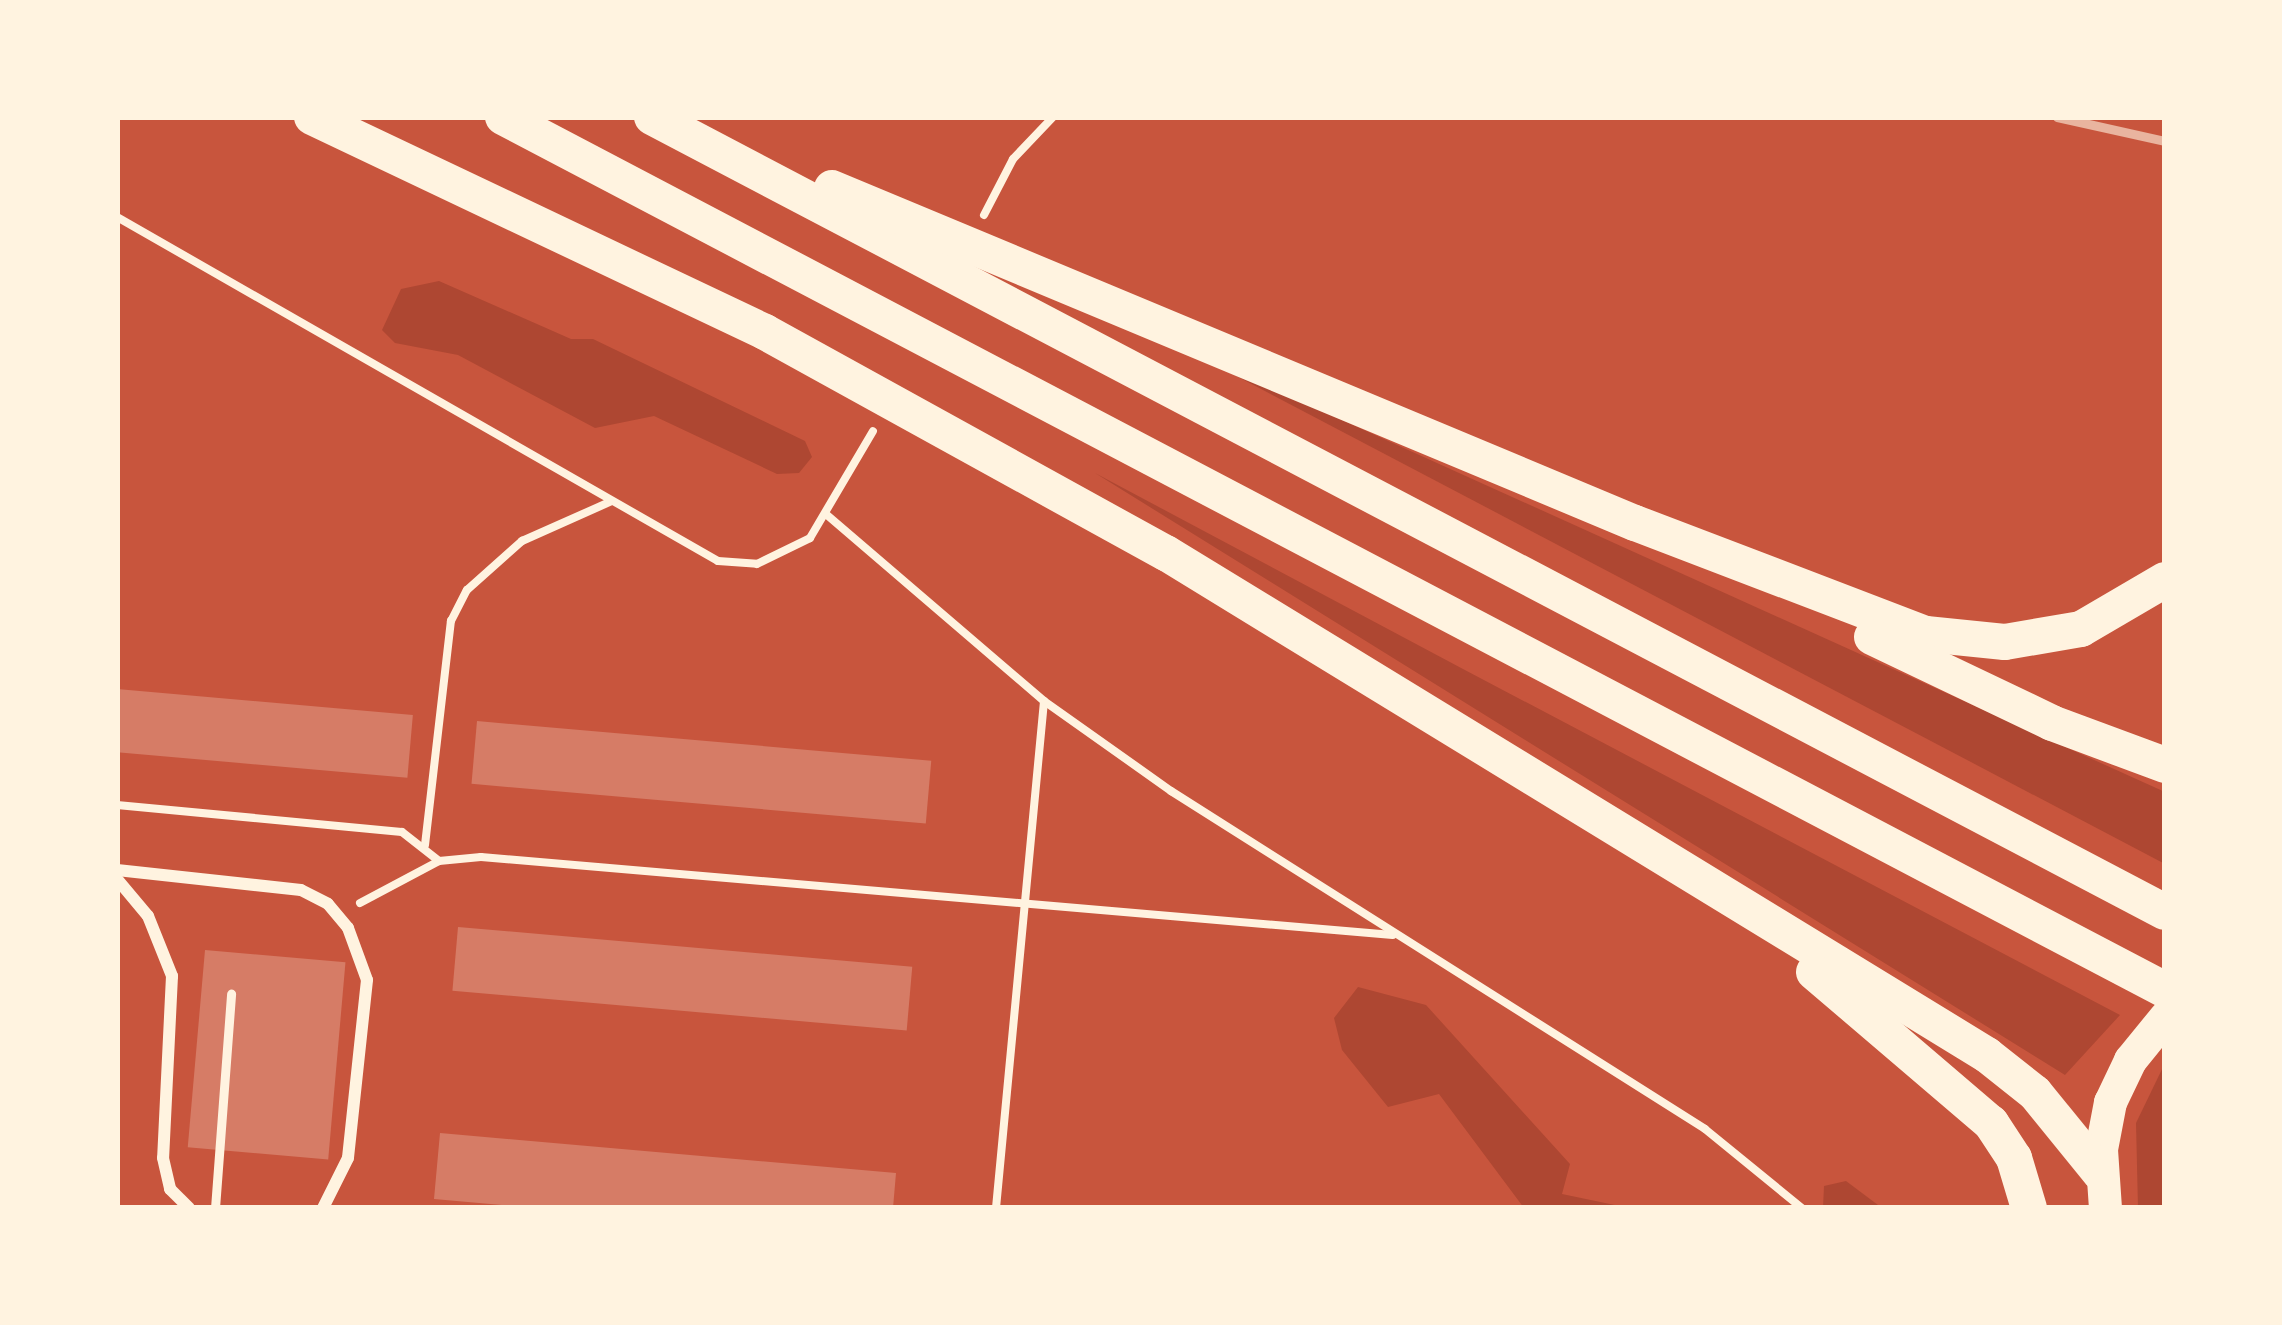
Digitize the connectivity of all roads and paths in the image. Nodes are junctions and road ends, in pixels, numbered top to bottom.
1 (312, 117) edge
2 (503, 117) edge
3 (652, 117) edge
4 (662, 117) edge
5 (1052, 117) edge
6 (1013, 159) dead end
7 (117, 218) edge
8 (859, 459) dead end
9 (614, 500) junction
10 (826, 515) junction
11 (1635, 523) junction
12 (2165, 580) edge
13 (1044, 701) junction
14 (2165, 765) edge
15 (117, 805) edge
16 (425, 845) junction
17 (439, 861) junction
18 (117, 875) edge
19 (1719, 892) junction
20 (1026, 908) junction
21 (2165, 912) edge
22 (339, 916) junction
23 (1399, 935) junction
24 (2165, 990) edge
25 (231, 994) dead end
26 (2165, 1017) edge
27 (2103, 1191) edge
28 (189, 1208) edge
29 (215, 1208) edge
30 (323, 1208) edge
31 (996, 1208) edge
32 (1802, 1208) edge
33 (2029, 1208) edge

1 - 19 highway
2 - 24 highway
3 - 21 highway
4 - 11 highway
5 - 6 path
7 - 9 path
8 - 10 path
9 - 10 path
9 - 16 path
10 - 13 path
11 - 12 highway
11 - 14 highway
13 - 20 path
13 - 23 path
15 - 16 path
16 - 17 path
17 - 20 path
17 - 22 path
18 - 22 street
18 - 28 street
19 - 27 highway
19 - 33 highway
20 - 23 path
20 - 31 path
22 - 30 street
23 - 32 path
25 - 29 lane
26 - 27 highway

